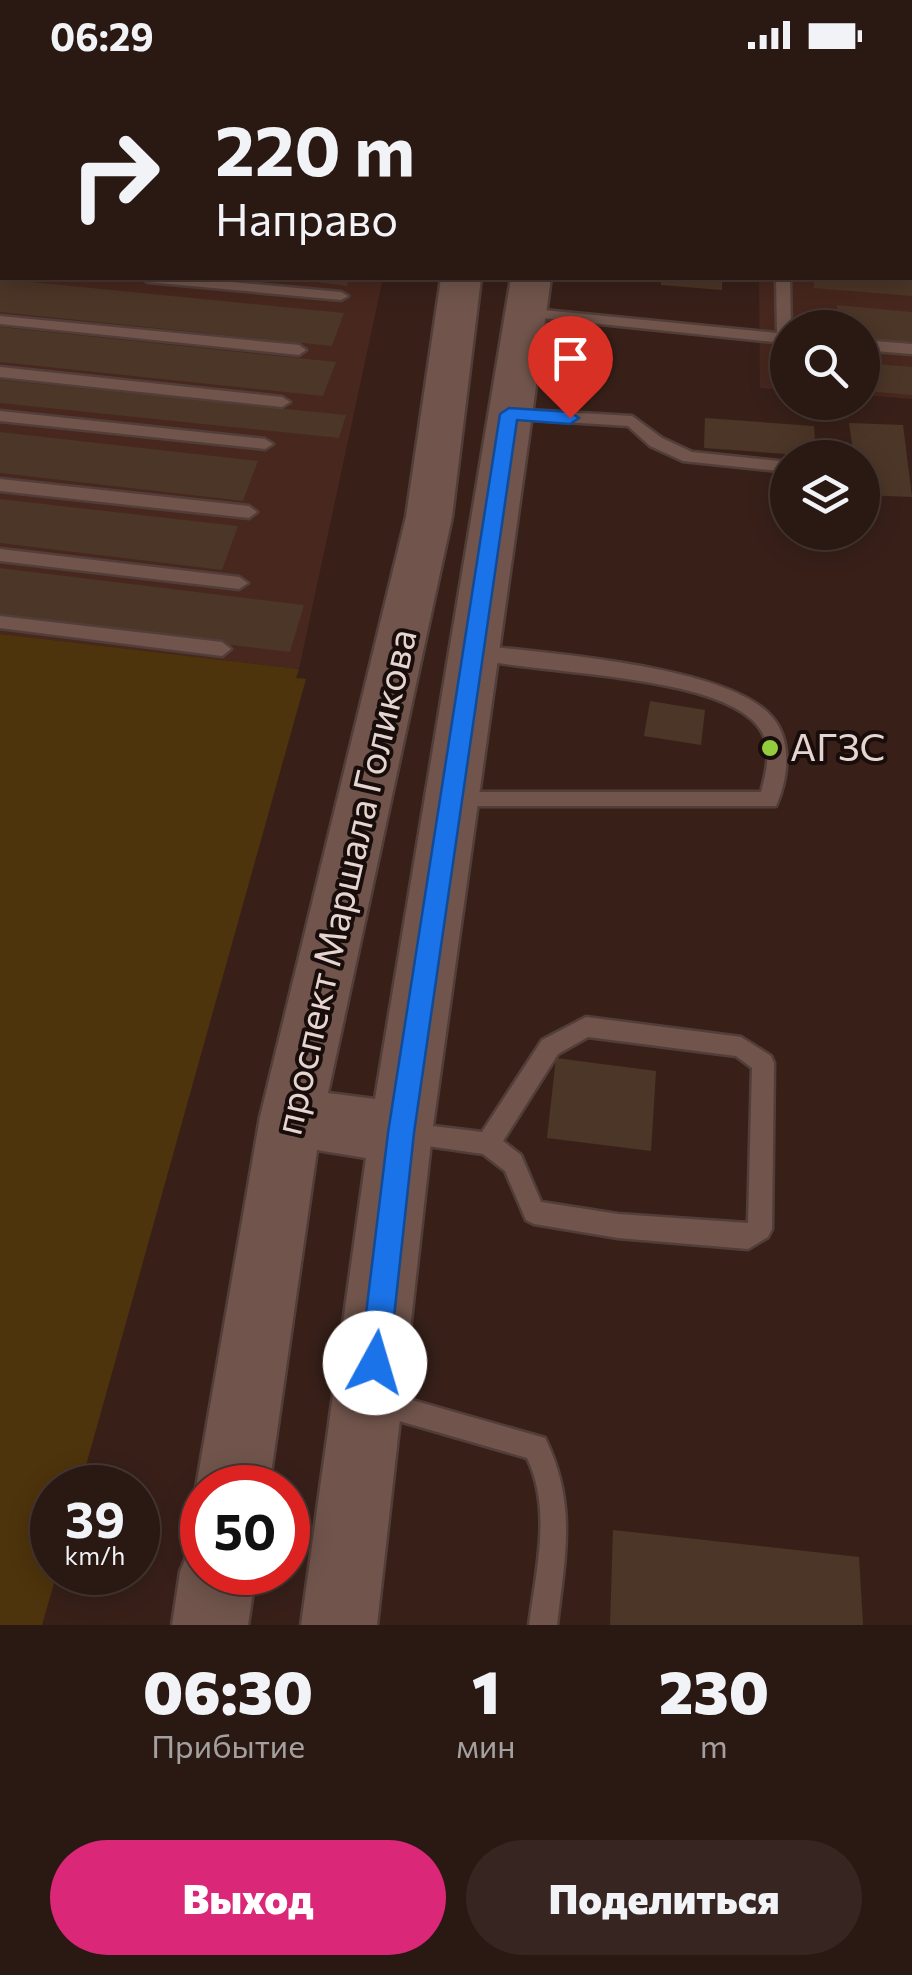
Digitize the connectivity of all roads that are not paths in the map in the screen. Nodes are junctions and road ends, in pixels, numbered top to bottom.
1 (169, 280) edge
2 (461, 280) edge
3 (783, 280) edge
4 (527, 295) edge
5 (340, 296) dead end
6 (785, 310) edge
7 (0, 320) edge
8 (770, 335) edge
9 (880, 346) edge
10 (912, 349) edge
11 (299, 350) dead end
12 (0, 372) edge
13 (282, 402) dead end
14 (509, 414) junction
15 (0, 416) edge
16 (265, 444) dead end
17 (770, 465) edge
18 (0, 485) edge
19 (249, 512) dead end
20 (0, 555) edge
21 (238, 583) dead end
22 (0, 622) edge
23 (222, 650) dead end
24 (474, 652) junction
25 (450, 800) junction
26 (291, 1117) junction
27 (401, 1133) junction
28 (488, 1144) junction
29 (370, 1402) junction
30 (236, 1465) edge
31 (215, 1595) edge
32 (210, 1625) edge
33 (340, 1625) edge
34 (543, 1625) edge

1 - 5 lane
2 - 26 main road, проспект Маршала Голикова
3 - 6 lane
4 - 8 lane
4 - 14 main road, проспект Маршала Голикова
7 - 11 lane
9 - 10 lane
12 - 13 lane
14 - 17 lane
14 - 24 main road, проспект Маршала Голикова
15 - 16 lane
18 - 19 lane
20 - 21 lane
22 - 23 lane
24 - 25 main road, проспект Маршала Голикова
24 - 25 lane
25 - 27 main road, проспект Маршала Голикова
26 - 27 main road
26 - 30 main road, проспект Маршала Голикова
27 - 28 lane
27 - 29 main road, проспект Маршала Голикова
28 - 28 lane
29 - 33 main road, проспект Маршала Голикова
29 - 34 lane
31 - 32 main road

